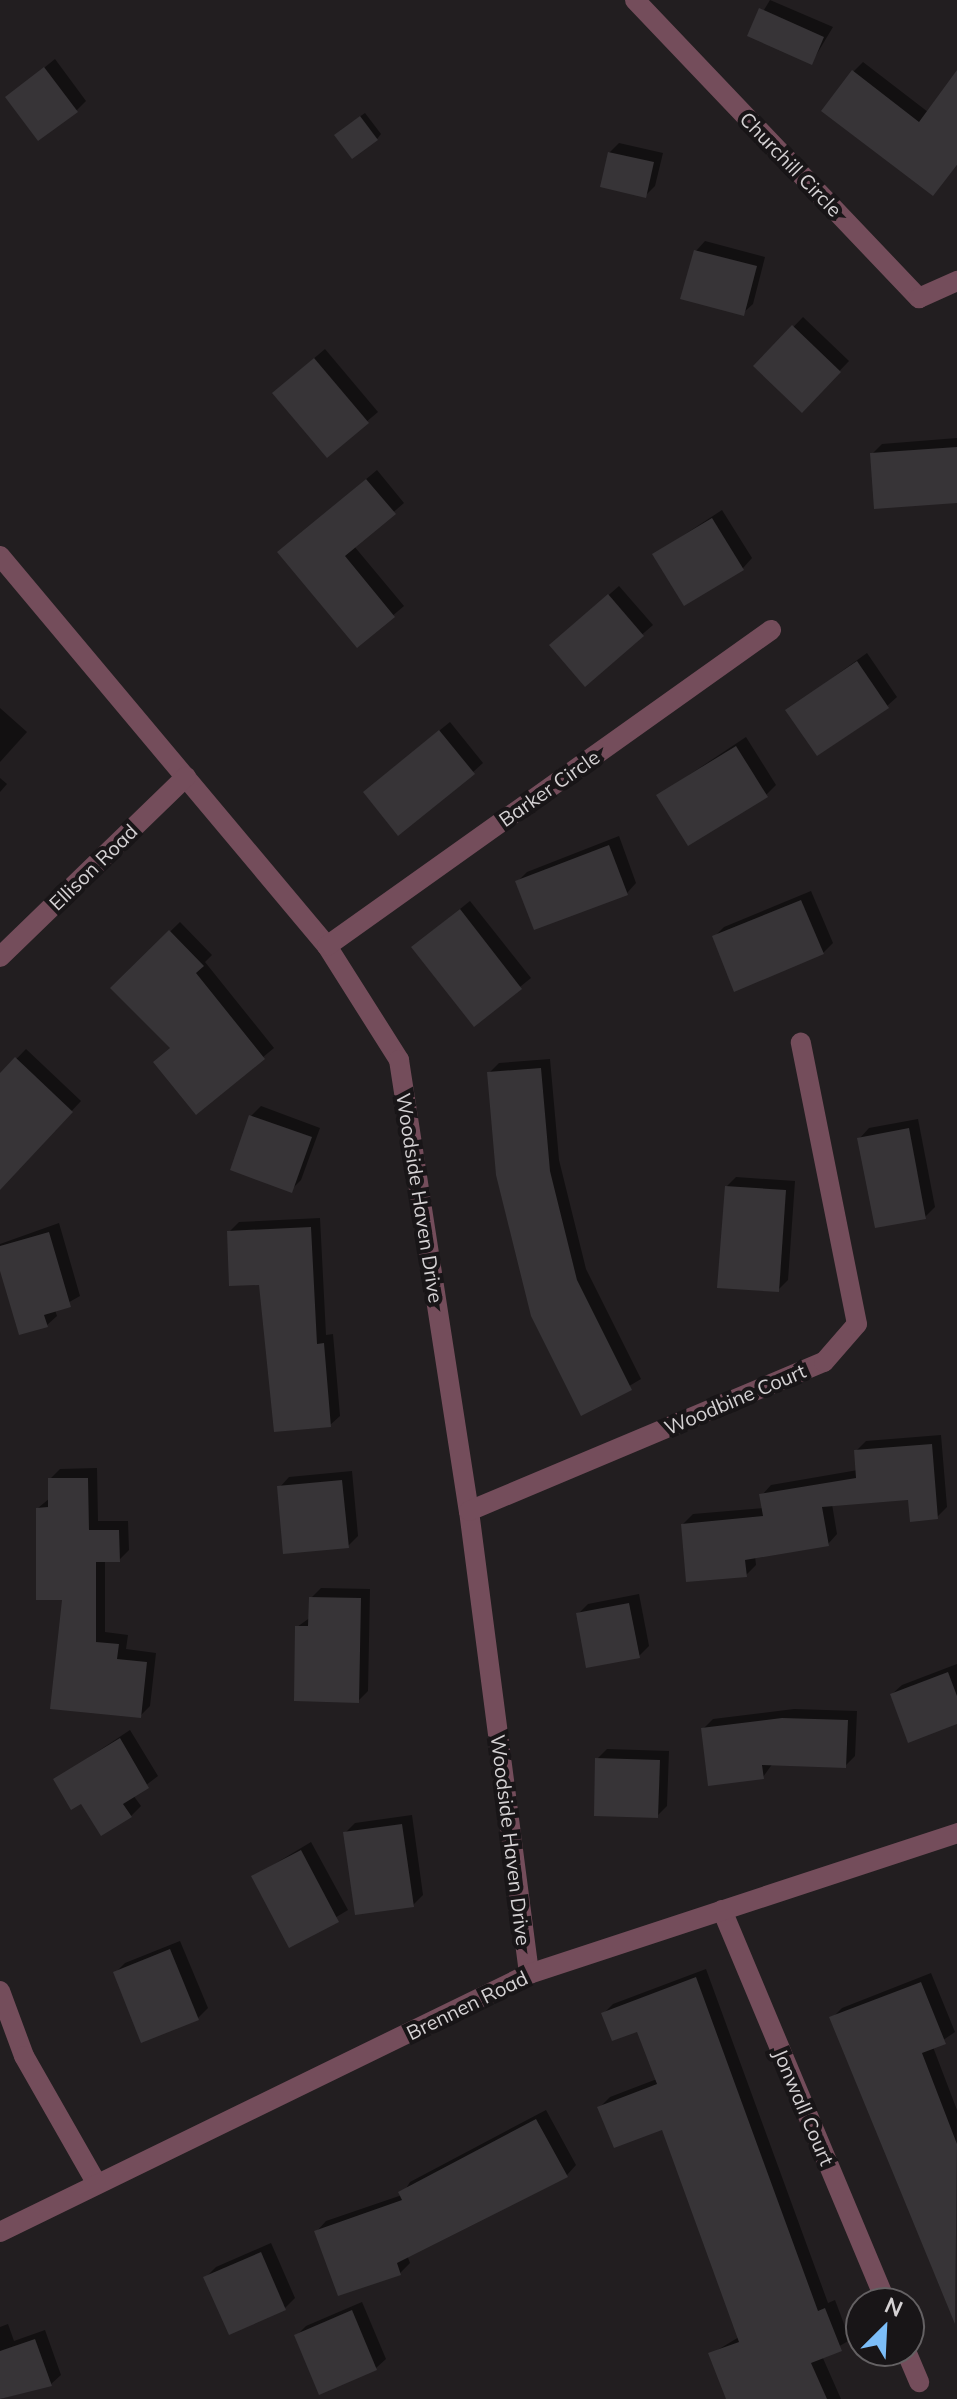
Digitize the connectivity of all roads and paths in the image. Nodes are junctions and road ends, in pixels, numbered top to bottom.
1 (635, 0) edge
2 (957, 281) edge
3 (0, 556) edge
4 (771, 630) dead end
5 (186, 777) junction
6 (327, 946) junction
7 (0, 957) edge
8 (801, 1043) dead end
9 (469, 1511) junction
10 (957, 1833) edge
11 (722, 1910) junction
12 (529, 1974) junction
13 (0, 1991) edge
14 (97, 2184) junction
15 (0, 2232) edge
16 (879, 2287) edge
17 (913, 2367) edge
18 (919, 2382) dead end

1 - 2 street, Churchill Circle
3 - 5 street, Woodside Haven Drive
4 - 6 street, Barker Circle
5 - 6 street, Woodside Haven Drive
5 - 7 street, Ellison Road
6 - 9 street, Woodside Haven Drive
8 - 9 street, Woodbine Court
9 - 12 street, Woodside Haven Drive
10 - 11 street, Brennen Road
11 - 12 street, Brennen Road
11 - 16 street, Jonwall Court
12 - 14 street, Brennen Road
13 - 14 street
14 - 15 street, Brennen Road
17 - 18 street

